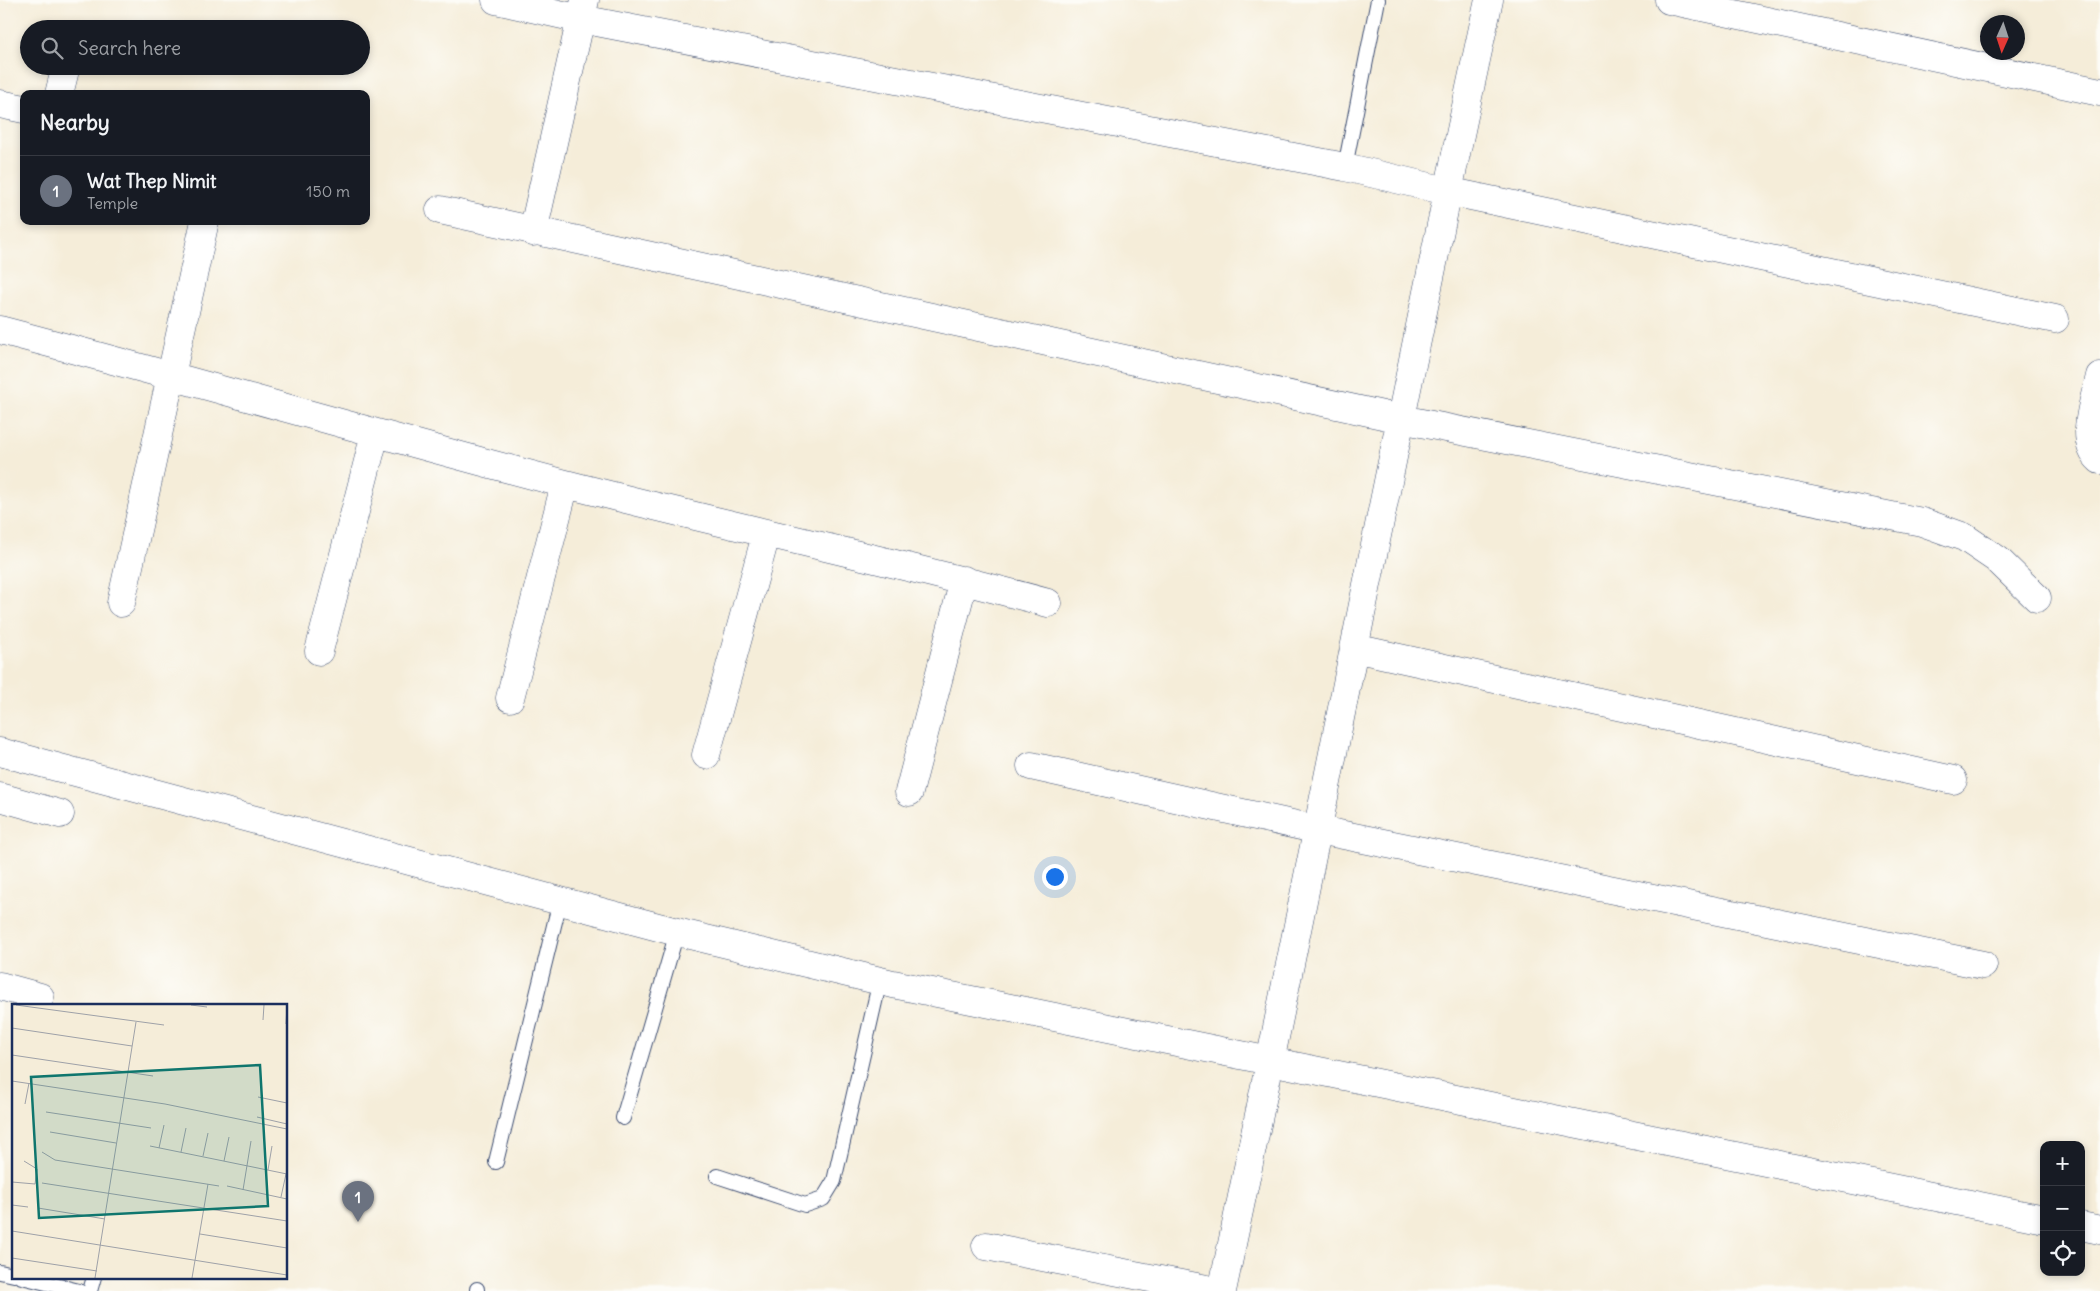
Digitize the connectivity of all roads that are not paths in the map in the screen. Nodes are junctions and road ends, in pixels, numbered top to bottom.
1 (496, 0) edge
2 (1378, 0) edge
3 (1489, 0) edge
4 (1669, 0) edge
5 (583, 9) edge
6 (64, 75) edge
7 (60, 90) edge
8 (2100, 92) edge
9 (0, 104) edge
10 (20, 108) edge
11 (1345, 168) junction
12 (1447, 191) junction
13 (440, 210) dead end
14 (204, 225) edge
15 (533, 232) junction
16 (2055, 319) dead end
17 (0, 330) edge
18 (171, 375) junction
19 (2100, 376) edge
20 (1400, 419) junction
21 (374, 434) junction
22 (2100, 460) edge
23 (565, 484) junction
24 (766, 534) junction
25 (964, 580) junction
26 (2037, 598) dead end
27 (121, 603) dead end
28 (1048, 603) dead end
29 (1354, 648) junction
30 (319, 651) dead end
31 (510, 698) dead end
32 (0, 752) edge
33 (706, 756) dead end
34 (1031, 766) dead end
35 (1953, 780) dead end
36 (909, 792) dead end
37 (0, 797) edge
38 (60, 814) dead end
39 (1319, 830) junction
40 (560, 901) junction
41 (677, 932) junction
42 (1983, 965) dead end
43 (880, 980) junction
44 (0, 986) edge
45 (40, 997) dead end
46 (1272, 1060) junction
47 (623, 1118) dead end
48 (496, 1162) dead end
49 (717, 1176) dead end
50 (2040, 1218) edge
51 (2085, 1227) edge
52 (2100, 1230) edge
53 (986, 1246) dead end
54 (26, 1278) edge
55 (94, 1278) edge
56 (80, 1291) edge
57 (90, 1291) edge
58 (1217, 1291) edge
59 (1222, 1291) edge

1 - 5 street
2 - 11 lane
3 - 12 street
4 - 8 street
5 - 11 street
5 - 15 street
6 - 7 street
9 - 10 street
11 - 12 street
12 - 16 street
12 - 20 street
13 - 15 street
14 - 18 street
15 - 20 street
17 - 18 street
18 - 21 street
18 - 27 street
19 - 22 street
20 - 26 street
20 - 29 street
21 - 23 street
21 - 30 street
23 - 24 street
23 - 31 street
24 - 25 street
24 - 33 street
25 - 28 street
25 - 36 street
29 - 35 street
29 - 39 street
32 - 40 street
34 - 39 street
37 - 38 street
39 - 42 street
39 - 46 street
40 - 41 street
40 - 48 lane
41 - 43 street
41 - 47 lane
43 - 46 street
43 - 49 lane
44 - 45 street
46 - 50 street
46 - 59 street
51 - 52 street
53 - 58 street
54 - 56 lane
55 - 57 lane

